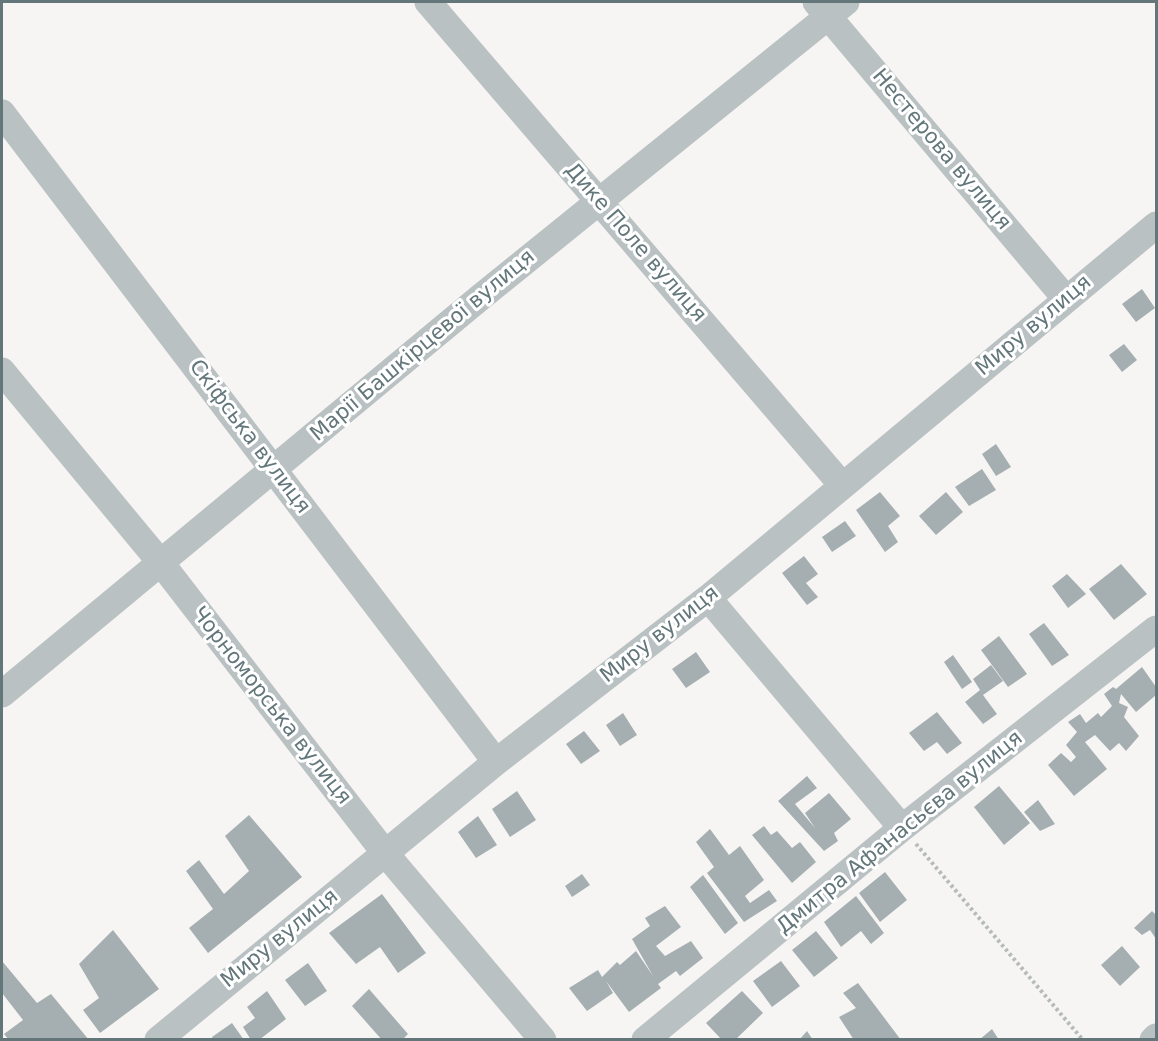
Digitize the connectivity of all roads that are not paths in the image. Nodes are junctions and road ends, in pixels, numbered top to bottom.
1 (428, 2) edge
2 (830, 6) edge
3 (2, 113) edge
4 (599, 202) junction
5 (1156, 225) edge
6 (1066, 299) junction
7 (2, 371) edge
8 (274, 470) junction
9 (842, 485) junction
10 (160, 563) junction
11 (708, 598) junction
12 (1156, 629) edge
13 (2, 694) edge
14 (496, 762) junction
15 (902, 828) junction
16 (385, 853) junction
17 (158, 1040) edge
18 (543, 1040) edge
19 (645, 1040) edge

1 - 4 street, Дике Поле вулиця
2 - 4 street, Марії Башкірцевої вулиця
2 - 6 street, Нестерова вулиця
3 - 8 street, Скіфська вулиця
4 - 8 street, Марії Башкірцевої вулиця
4 - 9 street, Дике Поле вулиця
5 - 6 street, Миру вулиця
6 - 9 street, Миру вулиця
7 - 10 street, Чорноморська вулиця
8 - 10 street, Марії Башкірцевої вулиця
8 - 14 street, Скіфська вулиця
9 - 11 street, Миру вулиця
10 - 13 street, Марії Башкірцевої вулиця
10 - 16 street, Чорноморська вулиця
11 - 14 street, Миру вулиця
11 - 15 street
12 - 15 street, Дмитра Афанасьєва вулиця
14 - 16 street, Миру вулиця
15 - 19 street, Дмитра Афанасьєва вулиця
16 - 17 street, Миру вулиця
16 - 18 street, Чорноморська вулиця

